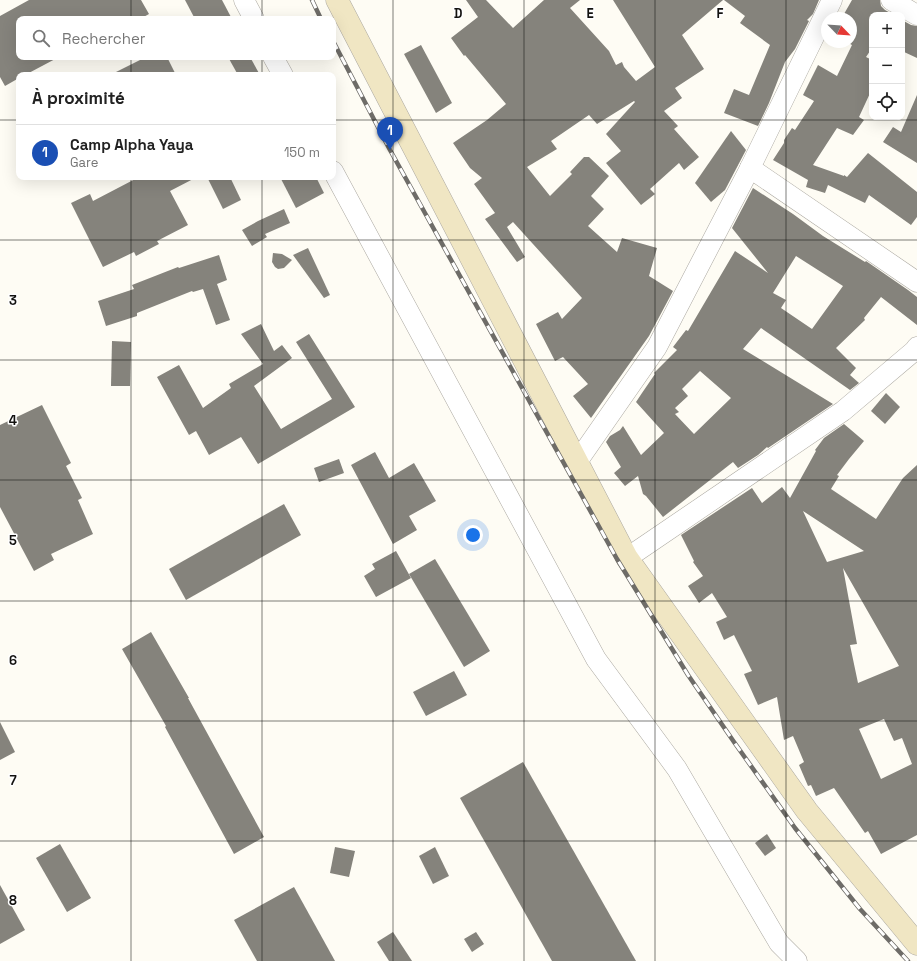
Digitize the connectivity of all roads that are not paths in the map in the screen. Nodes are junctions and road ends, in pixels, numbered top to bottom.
1 (244, 0) edge
2 (337, 0) edge
3 (832, 0) edge
4 (892, 0) edge
5 (917, 15) edge
6 (252, 16) edge
7 (276, 60) edge
8 (282, 72) edge
9 (750, 168) junction
10 (336, 177) edge
11 (917, 282) edge
12 (917, 347) edge
13 (577, 462) junction
14 (627, 558) junction
15 (917, 944) edge
16 (797, 961) edge

1 - 6 street
2 - 13 street
3 - 9 street
4 - 5 street
7 - 8 street
9 - 11 street
9 - 13 street
10 - 16 street
12 - 14 street
13 - 14 street
14 - 15 street

